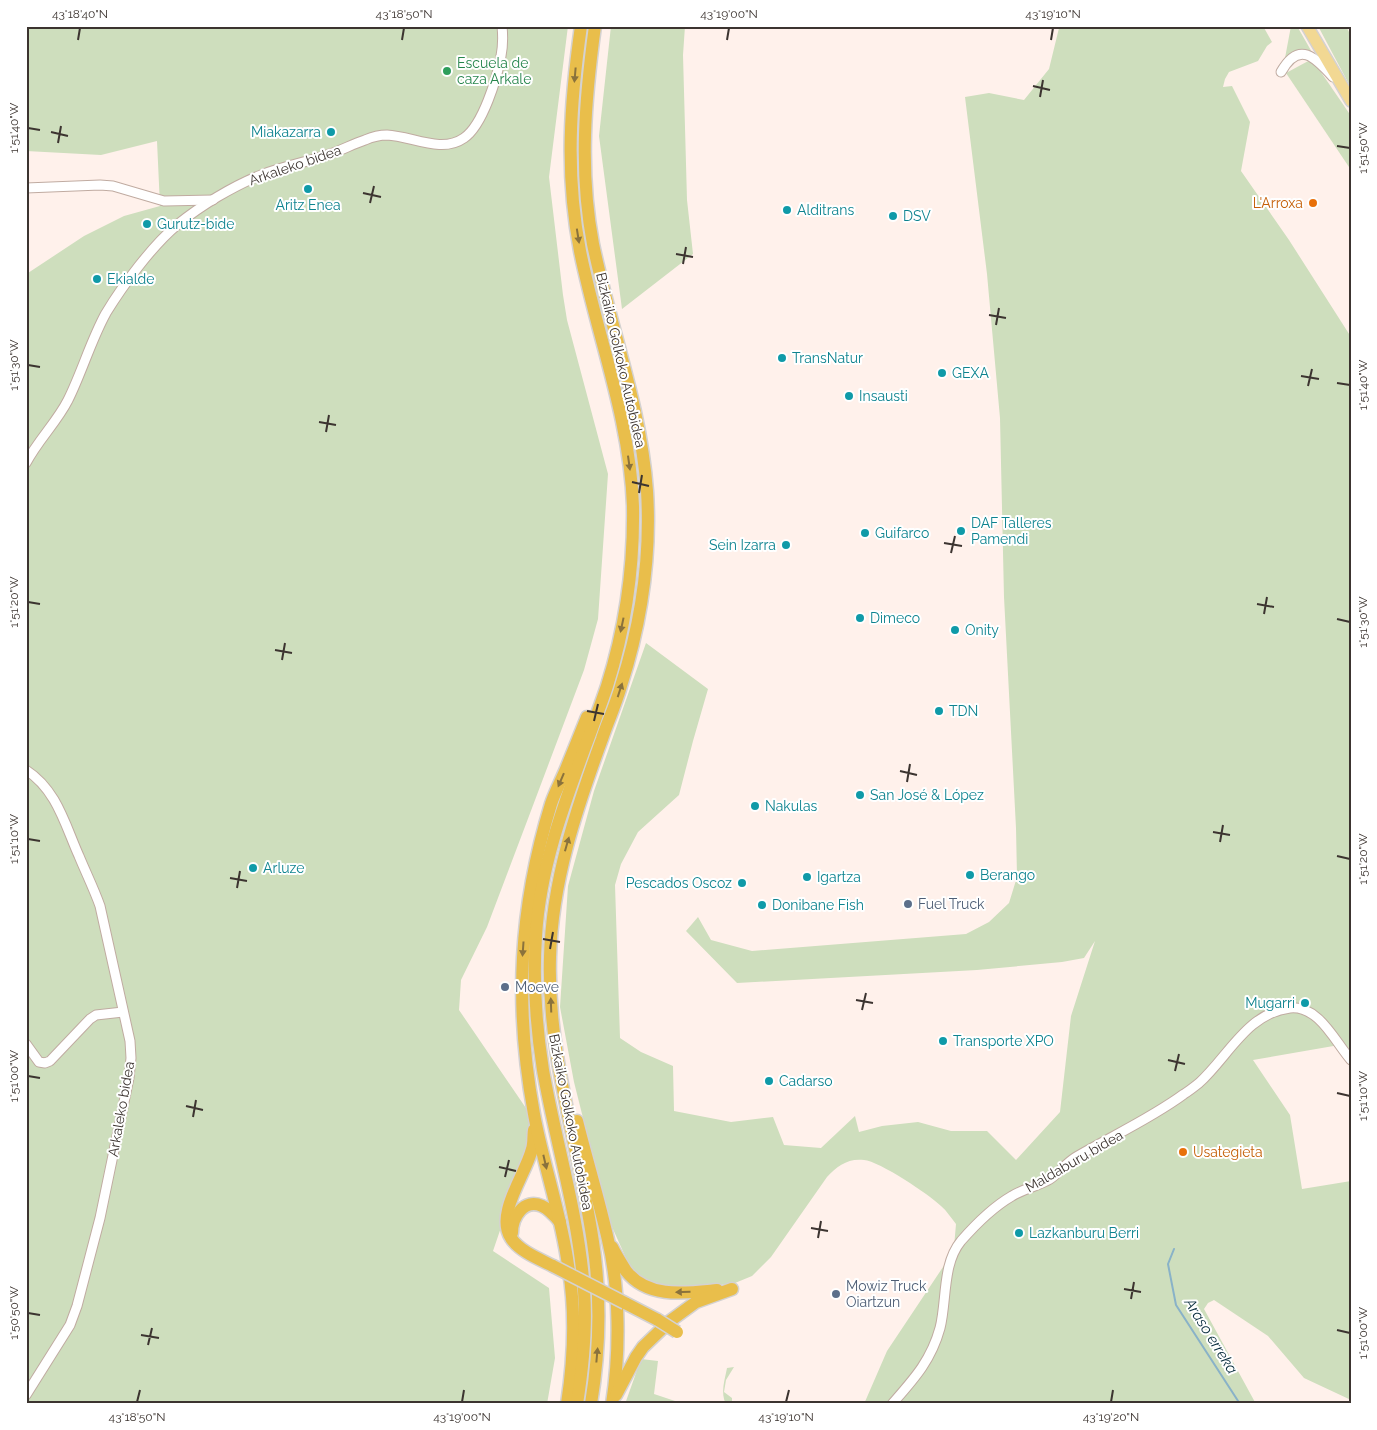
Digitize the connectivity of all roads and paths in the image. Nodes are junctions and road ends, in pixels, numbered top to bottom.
1 (502, 26) edge
2 (581, 26) edge
3 (595, 26) edge
4 (1309, 28) edge
5 (1281, 72) dead end
6 (1343, 88) junction
7 (1351, 101) edge
8 (27, 188) edge
9 (213, 200) junction
10 (26, 463) edge
11 (616, 655) junction
12 (26, 770) edge
13 (123, 1012) junction
14 (26, 1044) edge
15 (1351, 1060) edge
16 (561, 1084) junction
17 (534, 1114) junction
18 (560, 1223) junction
19 (609, 1241) junction
20 (515, 1242) junction
21 (681, 1335) dead end
22 (26, 1395) edge
23 (612, 1403) edge
24 (567, 1404) edge
25 (577, 1404) edge
26 (591, 1404) edge
27 (892, 1404) edge

1 - 9 street, Arkaleko bidea
2 -> 11 highway, Bizkaiko Golkoko Autobidea
16 -> 3 highway, Bizkaiko Golkoko Autobidea
4 - 6 main road
5 - 6 street
6 - 7 main road
8 - 9 street
9 - 10 street, Arkaleko bidea
11 -> 17 highway
11 - 25 highway, Bizkaiko Golkoko Autobidea
12 - 13 street, Arkaleko bidea
13 - 14 street
13 - 22 street, Arkaleko bidea
15 - 27 street, Maldaburu bidea
16 - 19 highway
26 -> 16 highway, Bizkaiko Golkoko Autobidea
17 -> 18 highway
17 - 20 highway
18 - 20 highway
18 - 24 highway
19 - 23 highway
23 -> 19 highway
20 - 21 highway, bridge

